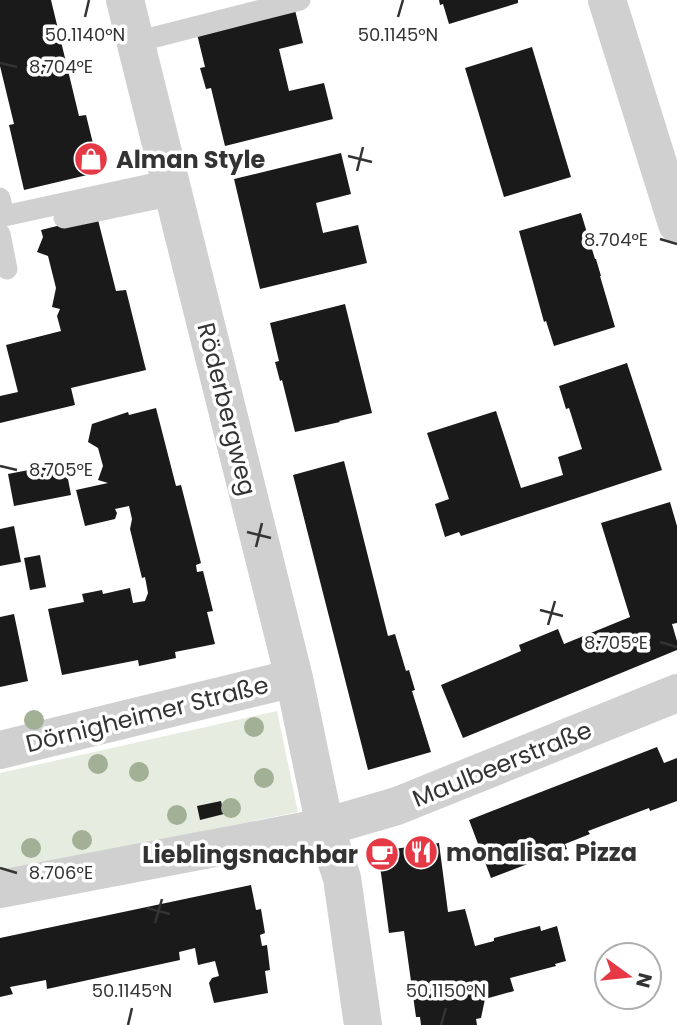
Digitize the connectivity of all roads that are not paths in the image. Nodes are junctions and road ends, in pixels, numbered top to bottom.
1 (125, 0) edge
2 (300, 0) edge
3 (607, 0) edge
4 (136, 42) junction
5 (172, 187) junction
6 (0, 198) edge
7 (677, 223) edge
8 (0, 233) edge
9 (7, 269) dead end
10 (293, 678) junction
11 (677, 693) edge
12 (0, 750) edge
13 (325, 827) junction
14 (0, 889) edge
15 (363, 1025) edge

1 - 4 street, Röderbergweg
2 - 4 lane
3 - 7 street
4 - 5 street, Röderbergweg
5 - 6 lane
5 - 8 lane
5 - 10 street, Röderbergweg
8 - 9 lane
10 - 12 street, Dörnigheimer Straße
10 - 13 street, Röderbergweg
11 - 13 street, Maulbeerstraße
13 - 14 street
13 - 15 street, Röderbergweg

